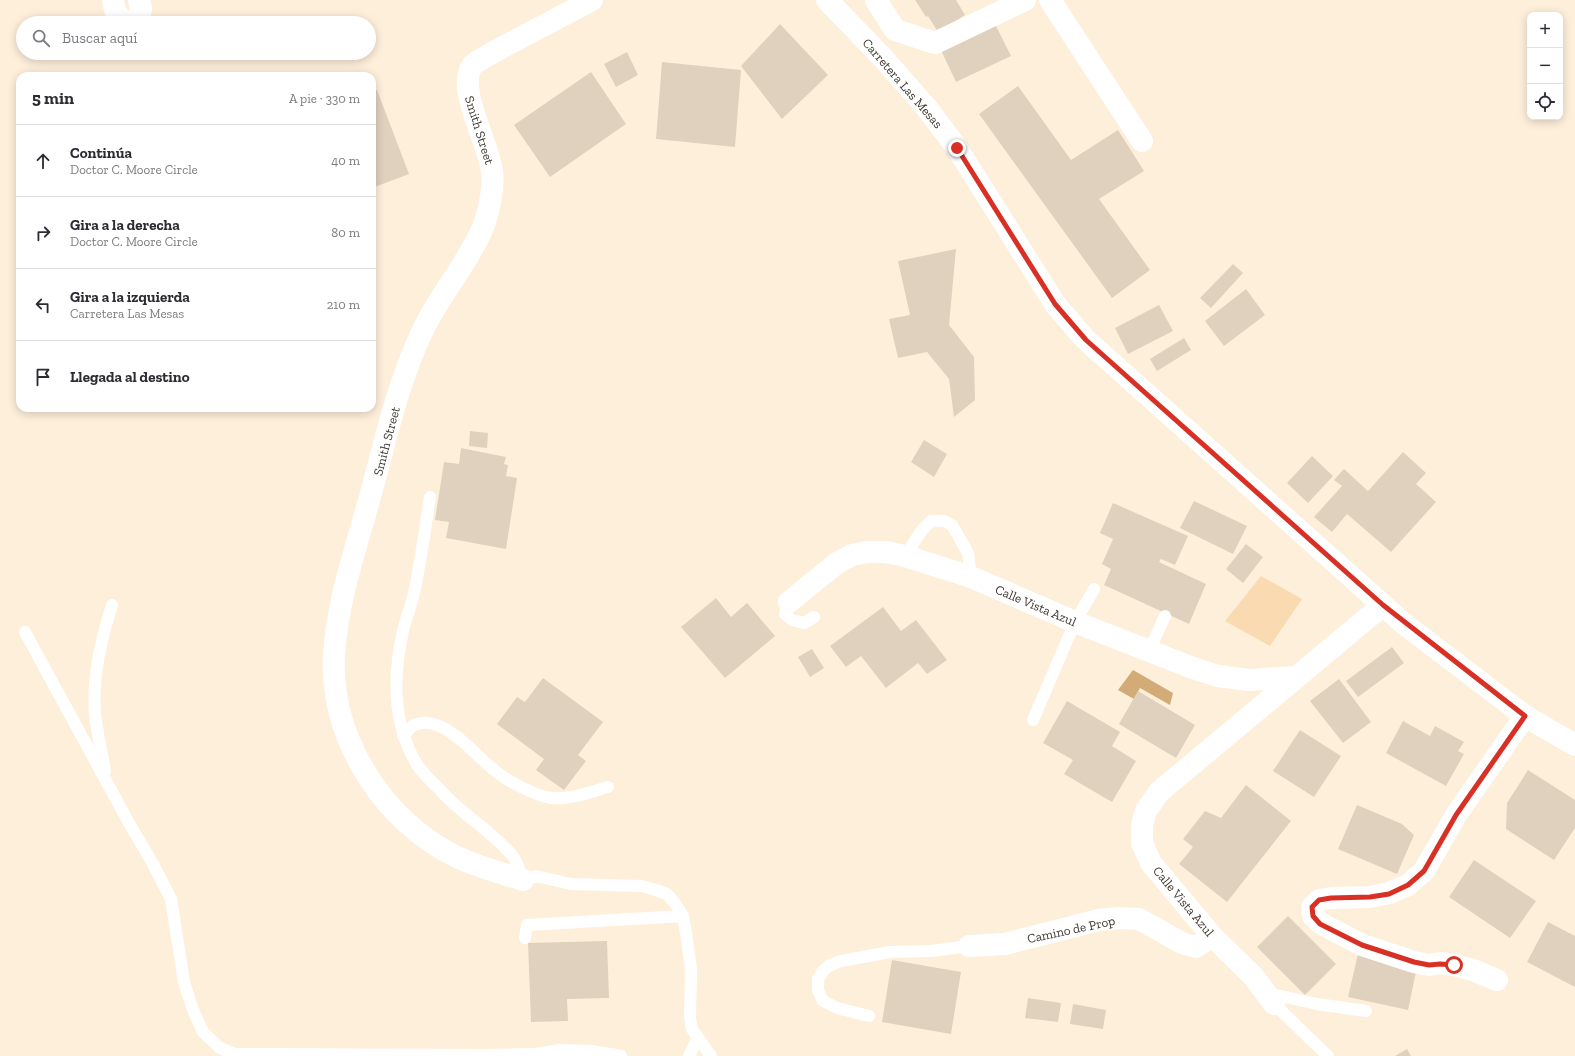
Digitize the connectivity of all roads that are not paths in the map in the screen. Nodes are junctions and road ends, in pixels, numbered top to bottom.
1 (114, 0) edge
2 (139, 0) edge
3 (592, 0) edge
4 (827, 0) edge
5 (876, 0) edge
6 (1025, 0) edge
7 (1050, 0) edge
8 (118, 16) edge
9 (139, 16) edge
10 (1142, 141) dead end
11 (430, 497) dead end
12 (905, 556) junction
13 (971, 577) junction
14 (1094, 589) dead end
15 (789, 602) joint
16 (112, 605) dead end
17 (1383, 605) junction
18 (1166, 616) dead end
19 (814, 617) dead end
20 (1075, 622) junction
21 (25, 632) dead end
22 (1149, 651) junction
23 (1295, 677) junction
24 (1525, 716) junction
25 (1033, 720) dead end
26 (403, 736) junction
27 (1575, 745) edge
28 (106, 780) junction
29 (608, 787) dead end
30 (523, 880) junction
31 (683, 916) junction
32 (1212, 936) junction
33 (524, 938) dead end
34 (969, 946) joint
35 (1497, 980) dead end
36 (1270, 998) junction
37 (1366, 1011) dead end
38 (869, 1016) dead end
39 (698, 1038) junction
40 (621, 1056) edge
41 (689, 1056) edge
42 (711, 1056) edge
43 (1328, 1056) edge

1 - 8 street
2 - 9 street
3 - 30 street, Smith Street
4 - 17 street, Carretera Las Mesas
5 - 6 street
7 - 10 street
11 - 26 lane
12 - 13 street, Calle Vista Azul
12 - 13 lane
12 - 15 street, Calle Vista Azul
13 - 20 street, Calle Vista Azul
14 - 20 lane
15 - 19 lane
16 - 28 lane
17 - 23 street, Calle Vista Azul
17 - 24 street, Carretera Las Mesas
18 - 22 lane
20 - 22 street, Calle Vista Azul
20 - 25 lane
21 - 28 lane
22 - 23 street, Calle Vista Azul
23 - 32 street, Calle Vista Azul
24 - 27 street, Carretera Las Mesas
24 - 35 street
26 - 29 lane
26 - 30 lane
28 - 40 lane
30 - 31 lane
31 - 33 lane
31 - 39 lane
32 - 34 street, Camino de Prop
32 - 36 street, Calle Vista Azul
34 - 38 lane
36 - 37 lane
36 - 43 lane
39 - 41 lane
39 - 42 lane

